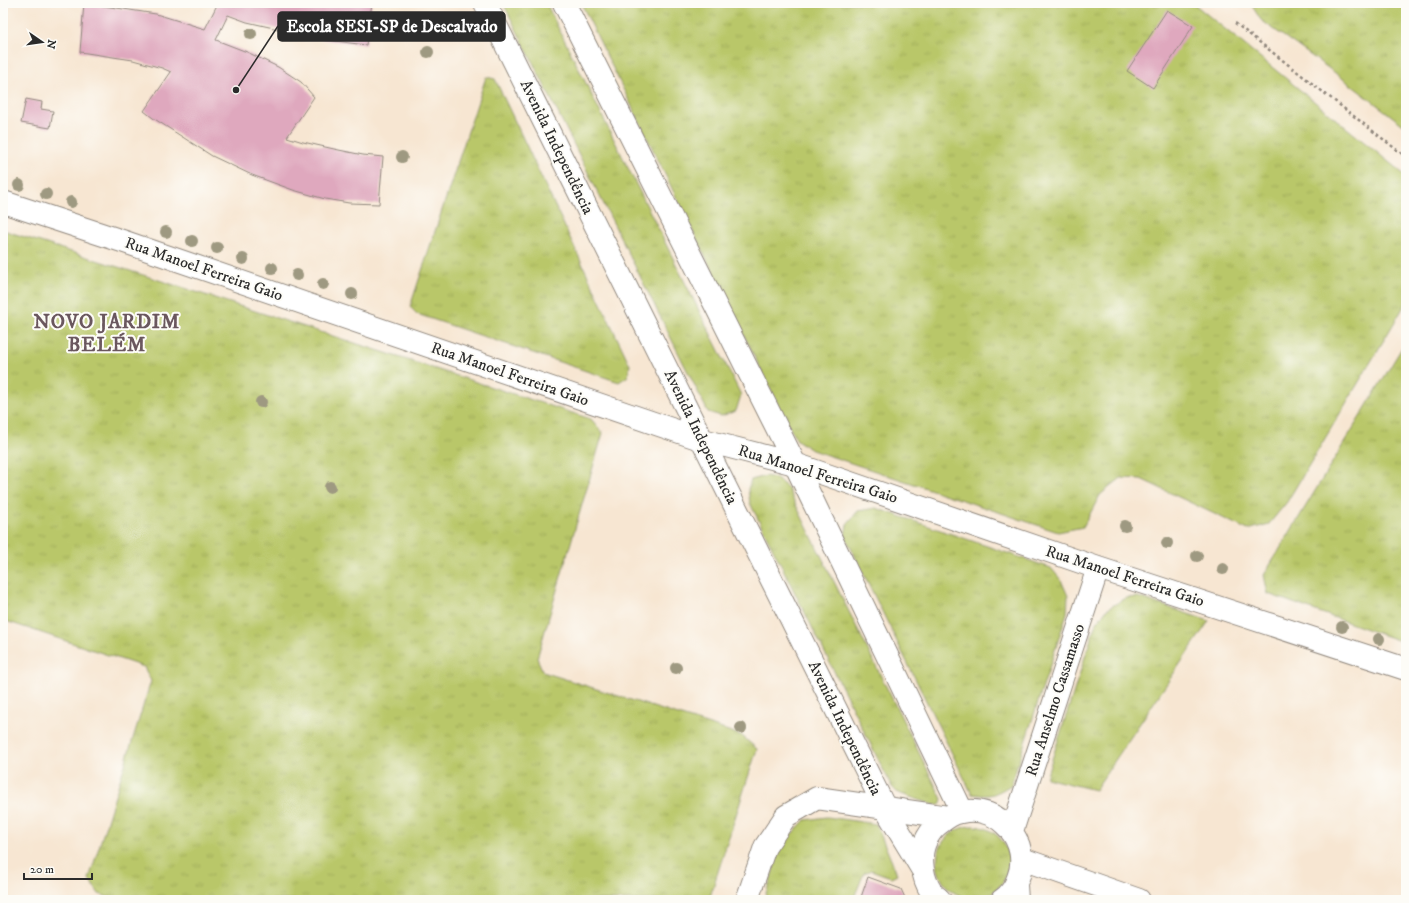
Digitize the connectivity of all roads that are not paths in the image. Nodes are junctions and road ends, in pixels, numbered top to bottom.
1 (485, 3) edge
2 (564, 3) edge
3 (3, 202) edge
4 (703, 440) junction
5 (795, 464) junction
6 (1098, 568) junction
7 (1406, 669) edge
8 (885, 808) junction
9 (955, 814) junction
10 (1012, 832) junction
11 (1022, 859) junction
12 (922, 869) junction
13 (1012, 895) edge
14 (939, 899) edge
15 (747, 900) edge
16 (1140, 900) edge

1 - 4 street, Avenida Independência
2 - 5 street
3 - 4 street, Rua Manoel Ferreira Gaio
4 - 5 street, Rua Manoel Ferreira Gaio
4 - 8 street, Avenida Independência
5 - 6 street, Rua Manoel Ferreira Gaio
5 - 9 street
6 - 7 street, Rua Manoel Ferreira Gaio
6 - 10 street, Rua Anselmo Cassamasso
8 - 9 street
8 - 12 street, Avenida Independência
8 - 15 street
9 - 10 street
9 - 12 street
10 - 11 street
11 - 13 street
11 - 16 street
12 - 14 street, Avenida Independência

